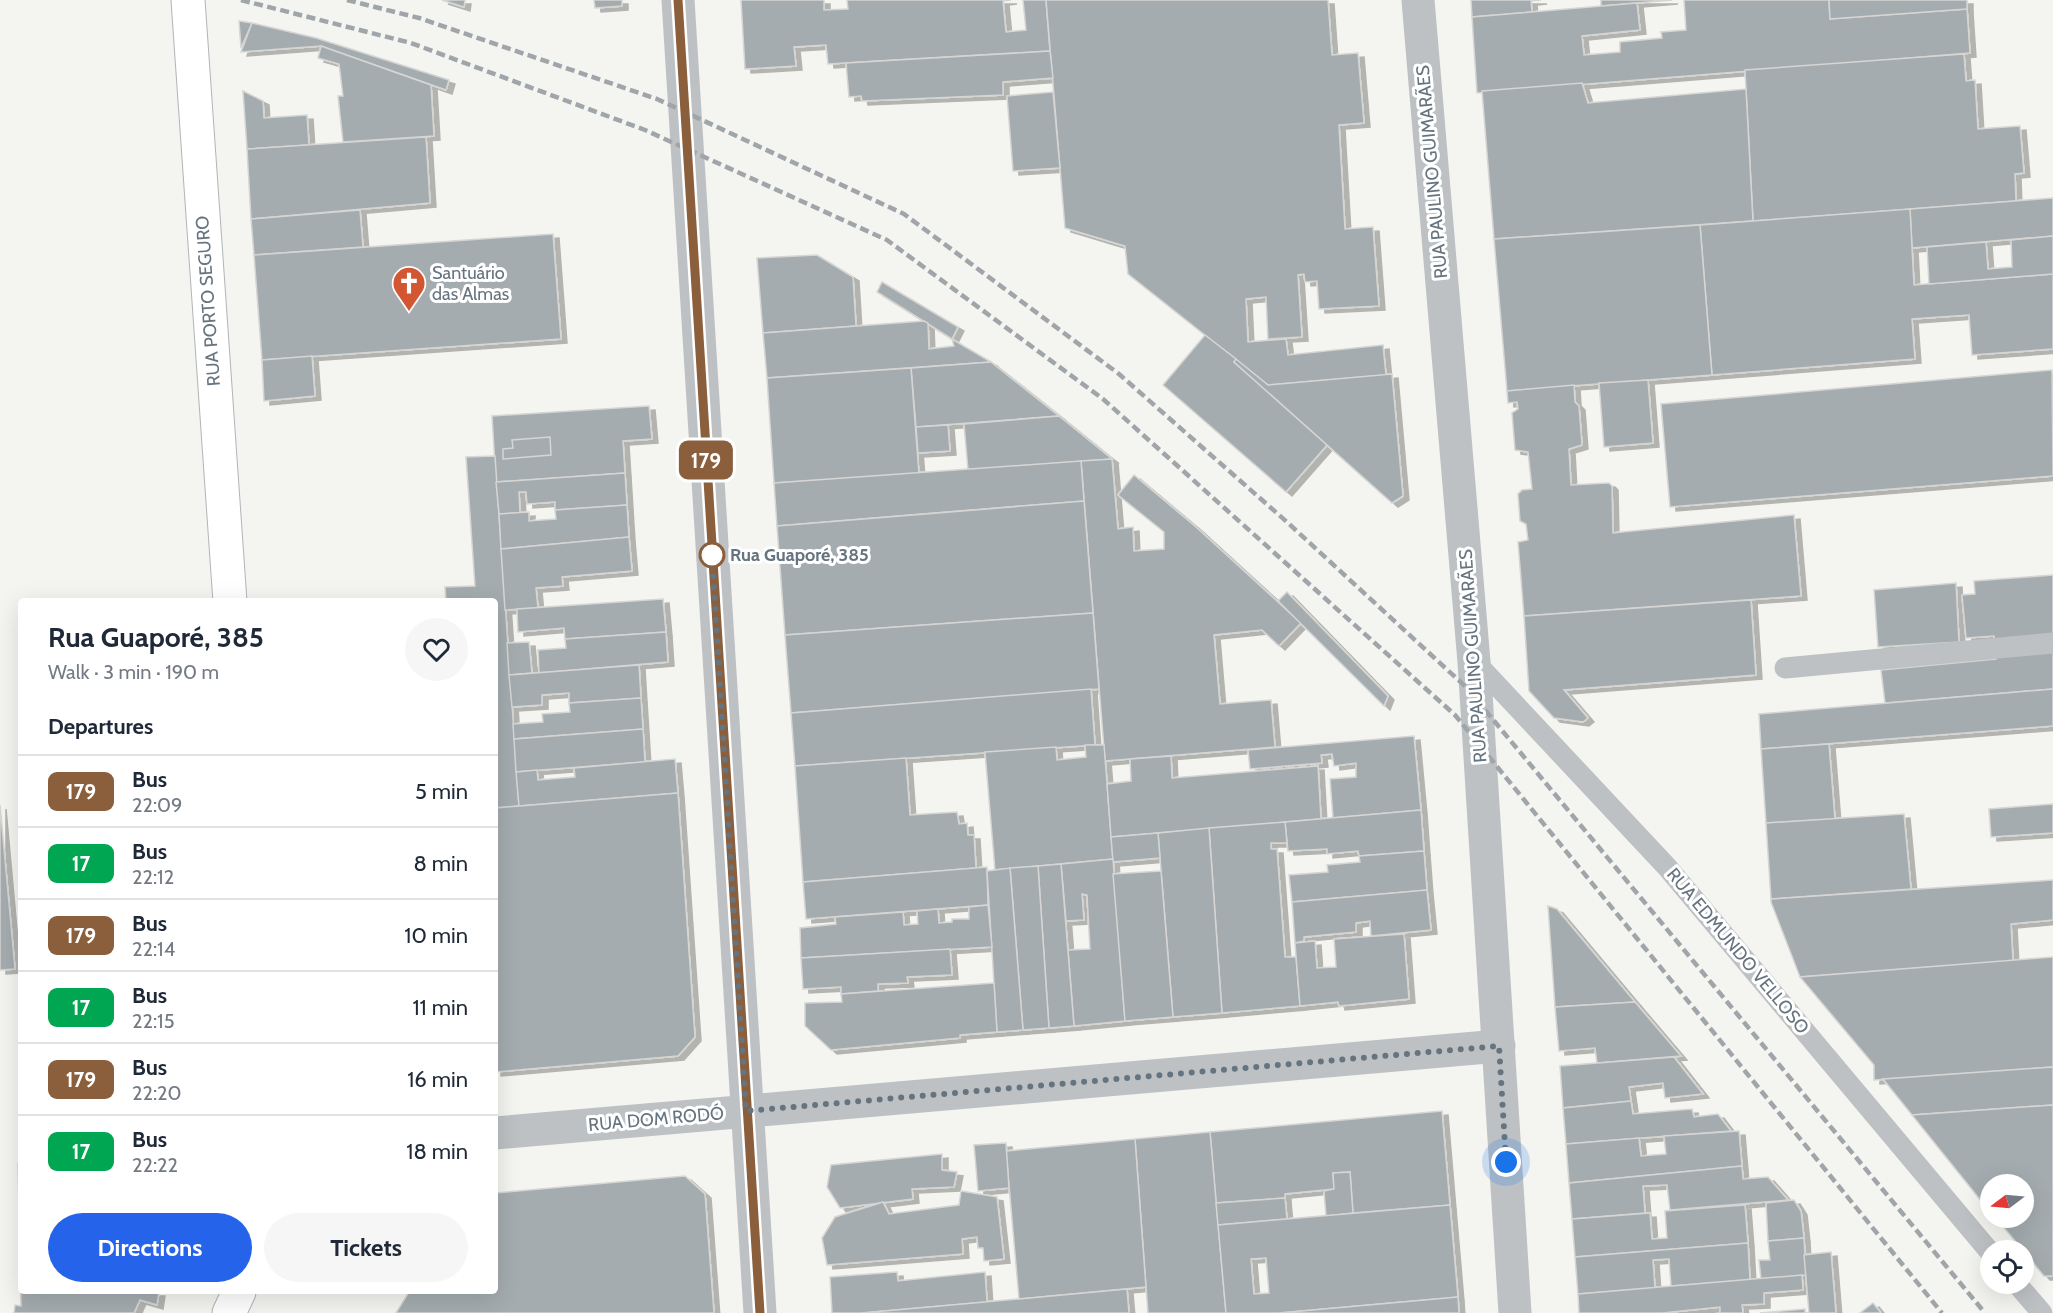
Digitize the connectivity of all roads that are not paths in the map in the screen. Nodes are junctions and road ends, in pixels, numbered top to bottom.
1 (188, 0) edge
2 (678, 0) edge
3 (1418, 0) edge
4 (230, 598) edge
5 (2053, 643) edge
6 (1474, 662) junction
7 (1785, 668) dead end
8 (1499, 1046) junction
9 (746, 1111) junction
10 (498, 1133) edge
11 (1980, 1240) edge
12 (238, 1294) edge
13 (2026, 1294) edge
14 (229, 1313) edge
15 (760, 1313) edge
16 (1515, 1313) edge
17 (2042, 1313) edge

1 - 4 street, RUA PORTO SEGURO
2 - 9 street
3 - 6 street, RUA PAULINO GUIMARÃES
5 - 7 lane
6 - 8 street, RUA PAULINO GUIMARÃES
6 - 11 lane, RUA EDMUNDO VELLOSO
8 - 9 street, RUA DOM RODÓ
8 - 16 street, RUA PAULINO GUIMARÃES
9 - 10 street, RUA DOM RODÓ
9 - 15 street
12 - 14 street
13 - 17 lane

